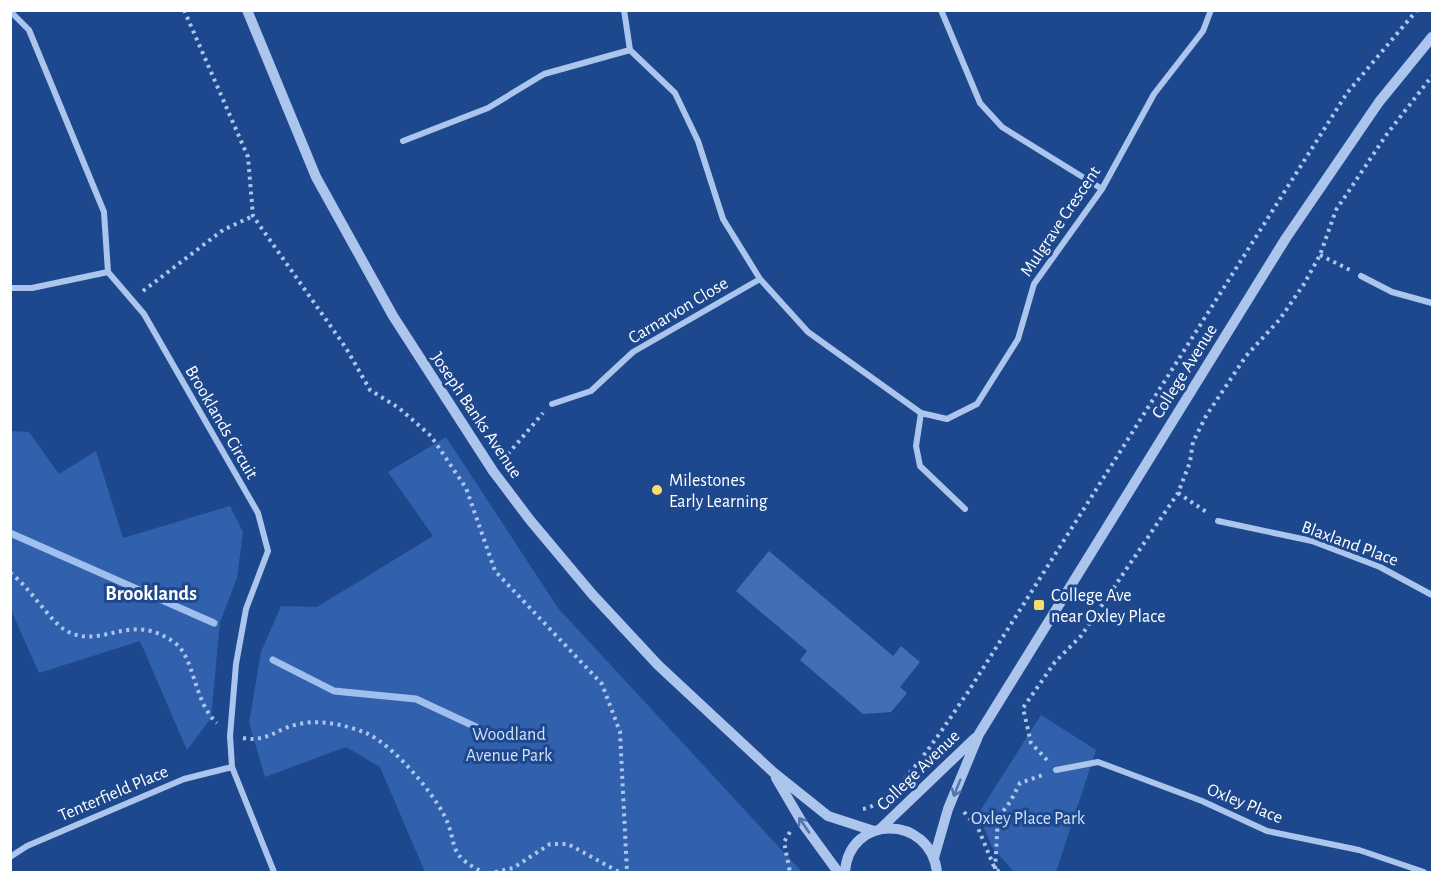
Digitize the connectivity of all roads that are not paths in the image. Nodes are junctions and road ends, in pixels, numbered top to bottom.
1 (247, 10) edge
2 (624, 10) edge
3 (940, 10) edge
4 (1211, 10) edge
5 (10, 11) edge
6 (1432, 37) edge
7 (630, 50) junction
8 (403, 141) dead end
9 (1102, 189) junction
10 (108, 272) junction
11 (1361, 276) road end
12 (760, 279) junction
13 (10, 288) edge
14 (1432, 303) edge
15 (552, 404) road end
16 (921, 413) junction
17 (965, 509) dead end
18 (1218, 521) road end
19 (1432, 595) edge
20 (979, 734) junction
21 (232, 767) junction
22 (1056, 770) road end
23 (773, 772) junction
24 (877, 831) junction
25 (10, 857) edge
26 (937, 867) edge
27 (274, 873) edge
28 (838, 873) edge
29 (845, 873) edge
30 (1424, 873) edge

1 - 23 street, Joseph Banks Avenue
2 - 7 street
3 - 9 street
4 - 9 street, Mulgrave Crescent
5 - 10 street
6 - 20 street, College Avenue
7 - 8 street
7 - 12 street, Mulgrave Crescent
9 - 16 street, Mulgrave Crescent
10 - 13 street
10 - 21 street, Brooklands Circuit
11 - 14 street
12 - 15 street, Carnarvon Close
12 - 16 street, Mulgrave Crescent
16 - 17 street
18 - 19 street, Blaxland Place
20 - 24 street, College Avenue
20 -> 26 street, College Avenue
21 - 25 street, Tenterfield Place
21 - 27 street, Brooklands Circuit
22 - 30 street, Oxley Place
23 - 24 street, Joseph Banks Avenue
28 -> 23 street, Joseph Banks Avenue
24 - 26 street, Joseph Banks Avenue
24 - 29 street, College Avenue

